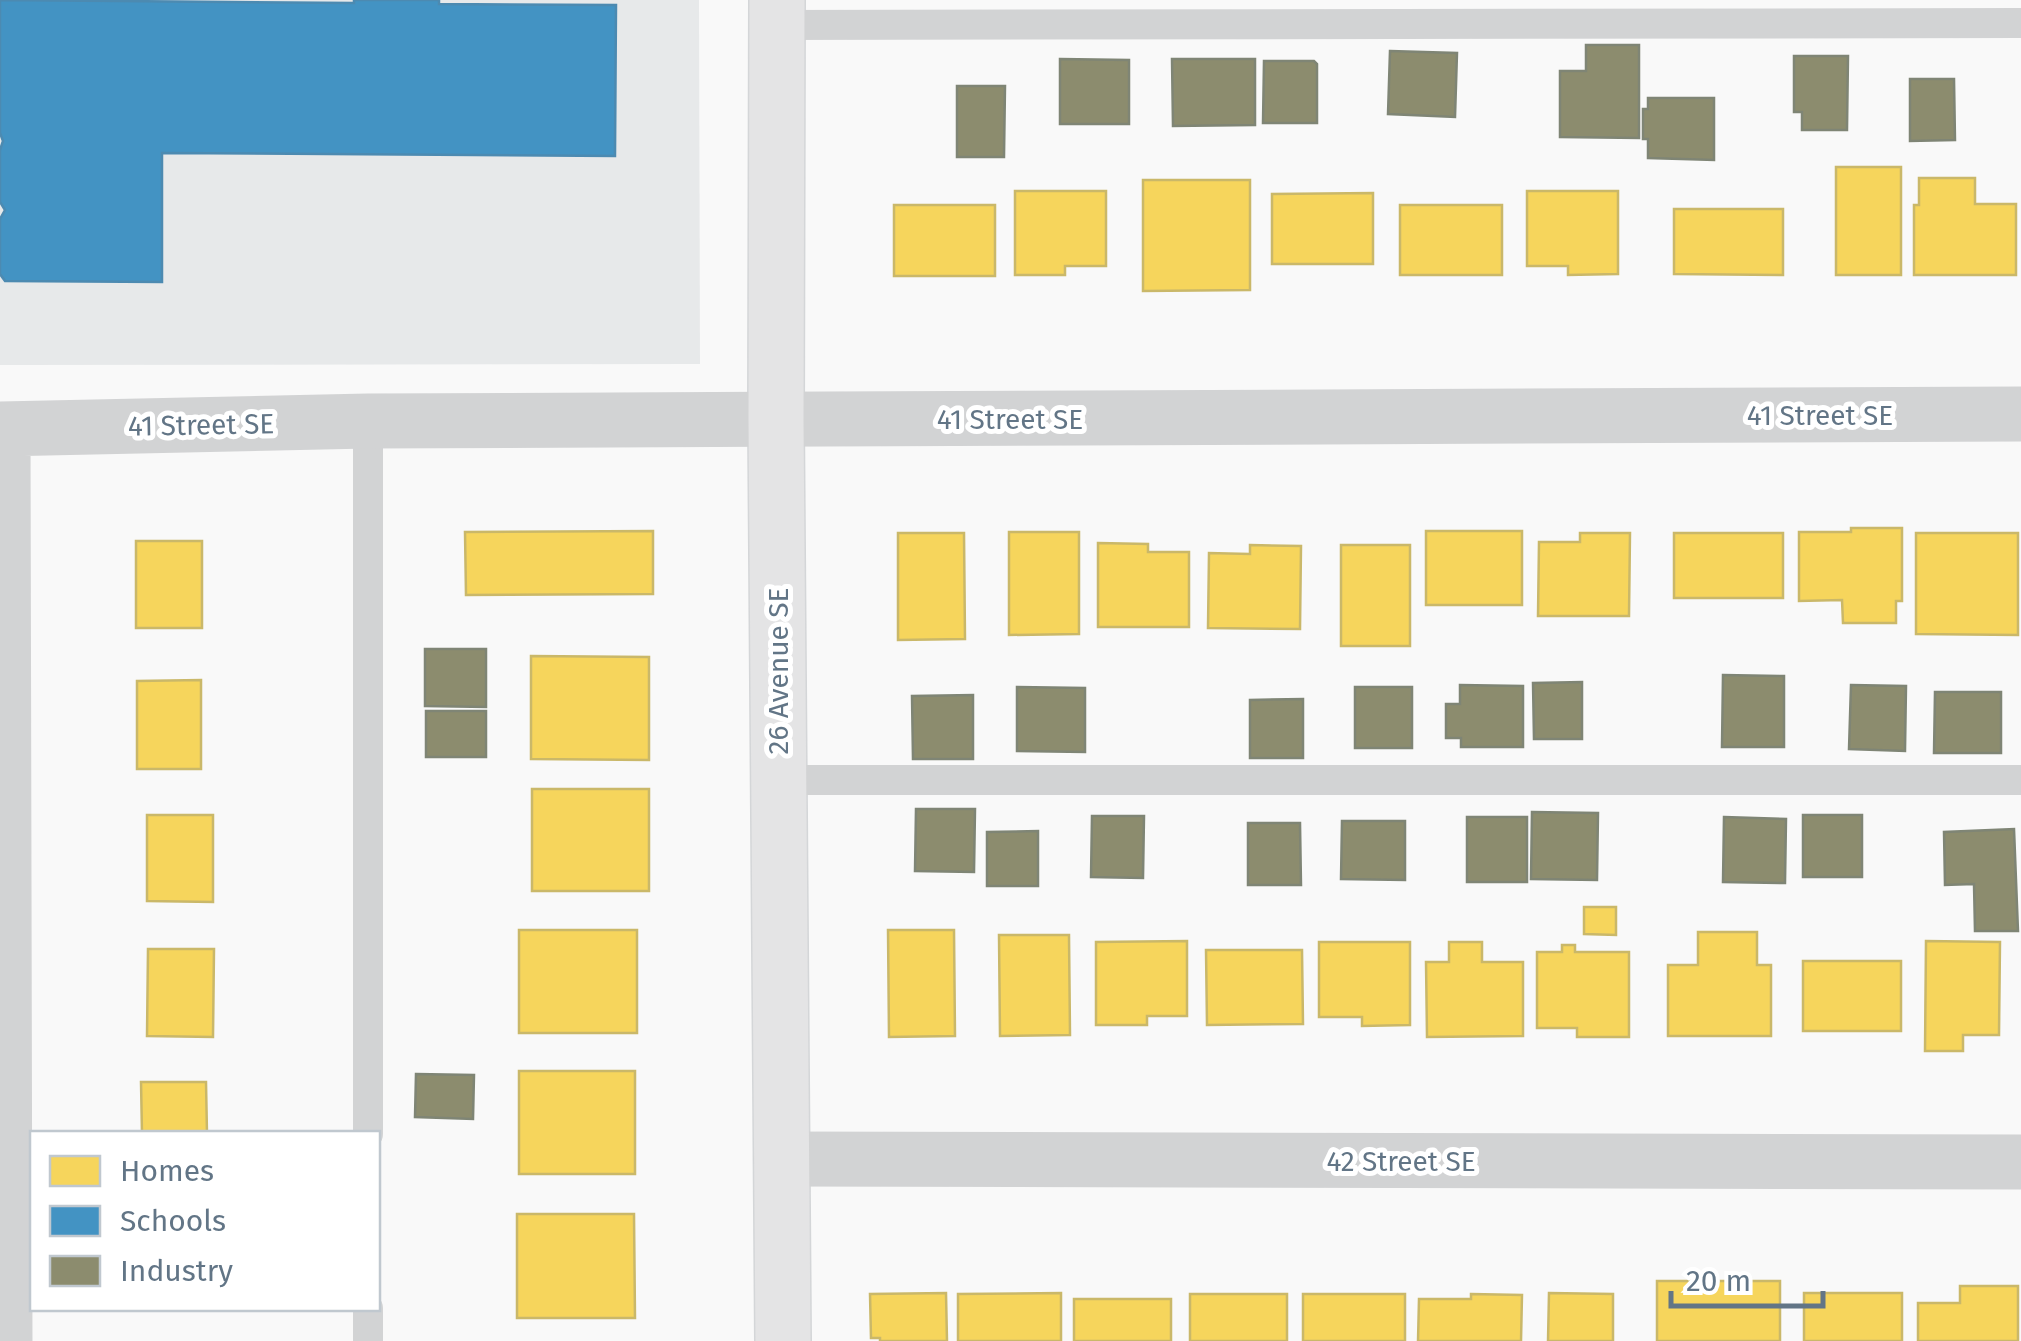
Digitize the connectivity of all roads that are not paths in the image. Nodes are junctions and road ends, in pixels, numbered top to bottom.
1 (777, 12) edge
2 (2021, 23) edge
3 (2021, 414) edge
4 (776, 420) junction
5 (368, 421) junction
6 (2, 429) edge
7 (779, 780) junction
8 (2021, 780) edge
9 (368, 1131) edge
10 (782, 1160) junction
11 (2021, 1162) edge
12 (368, 1311) edge
13 (5, 1341) edge
14 (368, 1341) edge
15 (782, 1341) edge

1 - 2 lane
1 - 4 street, 26 Avenue SE
3 - 4 street, 41 Street SE
4 - 5 street, 41 Street SE
4 - 7 street, 26 Avenue SE
5 - 6 street, 41 Street SE
5 - 9 lane
6 - 13 street
7 - 8 lane
7 - 10 street, 26 Avenue SE
10 - 11 street, 42 Street SE
10 - 15 street, 26 Avenue SE
12 - 14 lane

